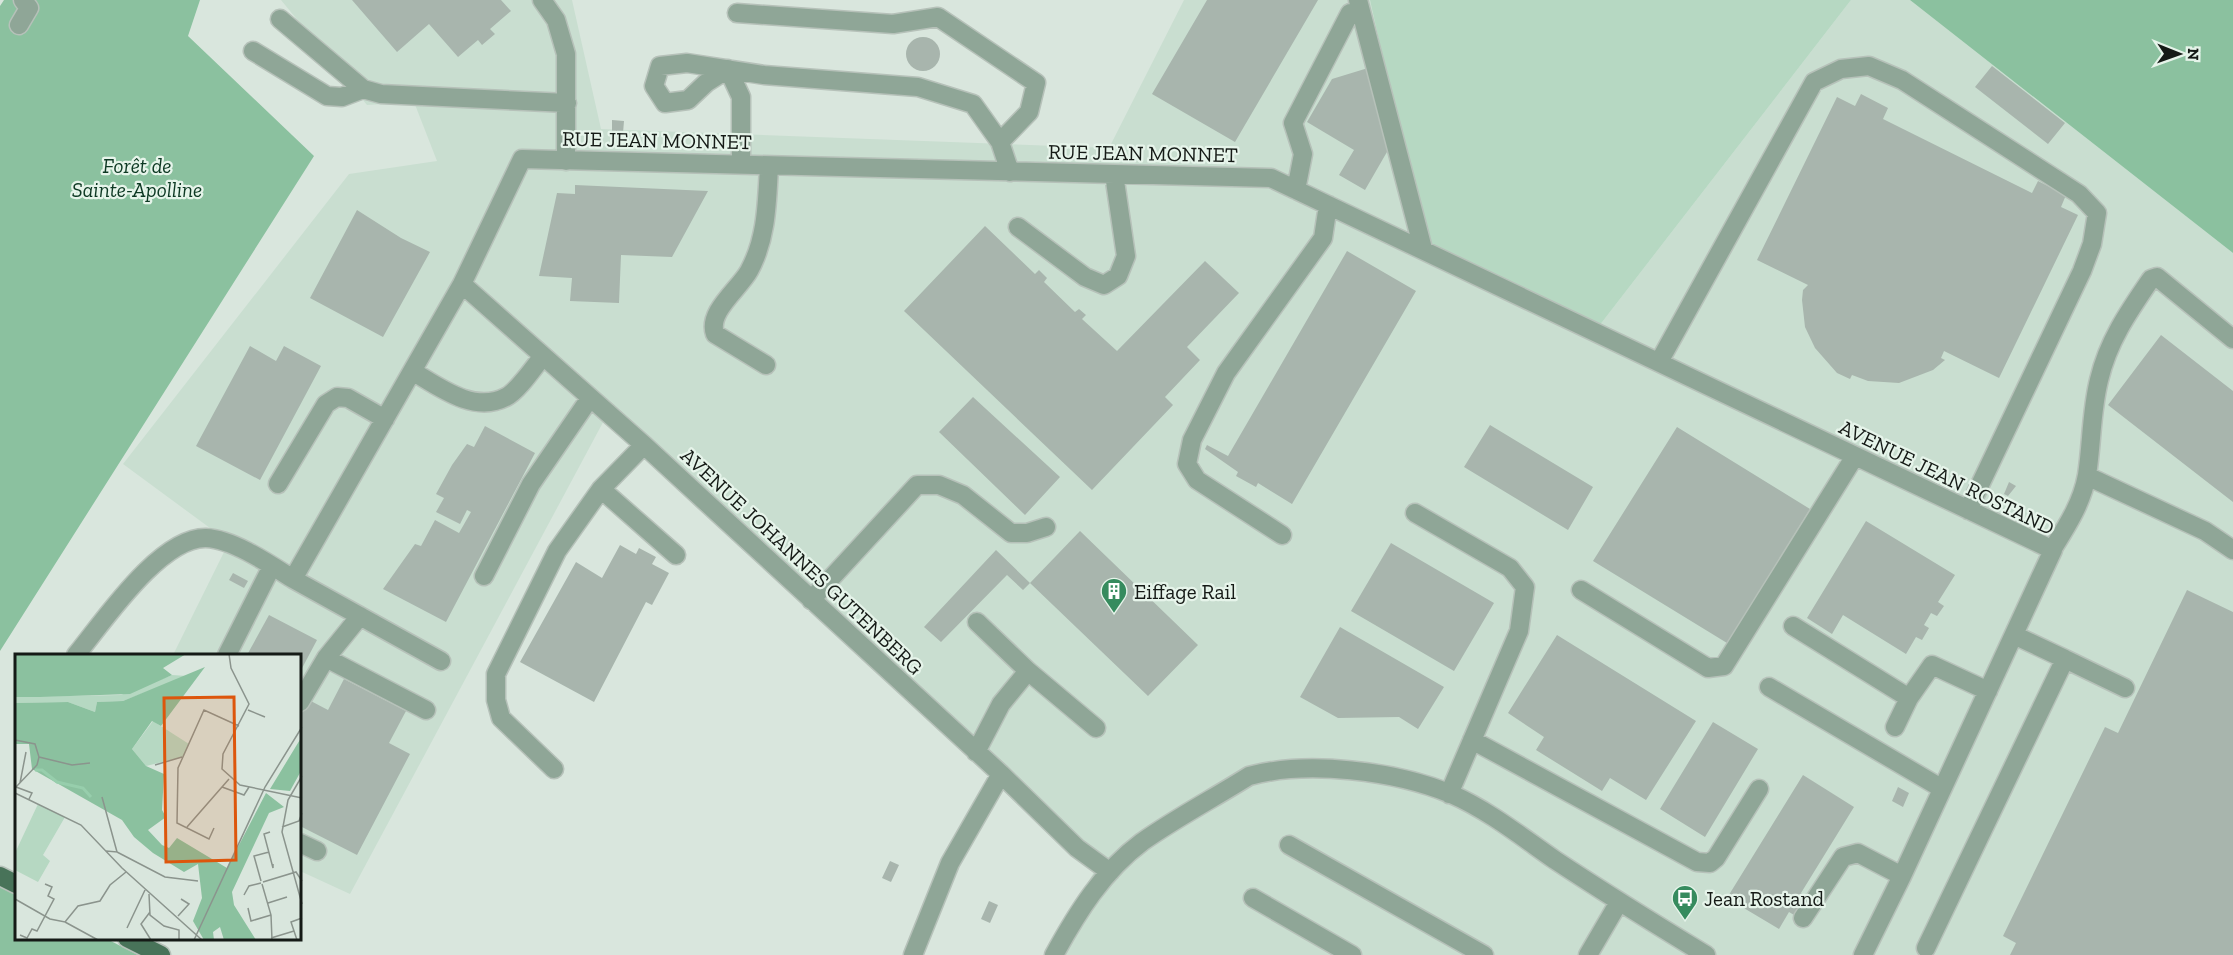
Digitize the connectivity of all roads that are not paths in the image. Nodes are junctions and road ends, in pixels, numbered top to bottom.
1 (23, 0) edge
2 (542, 0) edge
3 (1354, 6) edge
4 (737, 13) dead end
5 (280, 19) dead end
6 (19, 25) dead end
7 (253, 51) dead end
8 (363, 89) junction
9 (567, 104) junction
10 (1000, 142) junction
11 (566, 160) junction
12 (741, 165) junction
13 (769, 166) junction
14 (1010, 172) junction
15 (1114, 174) junction
16 (1296, 190) junction
17 (1328, 205) junction
18 (1018, 227) dead end
19 (1423, 249) junction
20 (462, 284) junction
21 (2233, 339) edge
22 (543, 356) junction
23 (1659, 362) junction
24 (766, 365) dead end
25 (412, 371) junction
26 (590, 398) junction
27 (385, 419) junction
28 (644, 445) junction
29 (1855, 456) junction
30 (2087, 476) junction
31 (278, 484) dead end
32 (602, 489) junction
33 (1968, 510) junction
34 (1416, 513) dead end
35 (1046, 527) dead end
36 (1282, 535) dead end
37 (2052, 549) junction
38 (2233, 550) edge
39 (676, 555) dead end
40 (272, 566) junction
41 (484, 576) dead end
42 (293, 579) junction
43 (1581, 590) dead end
44 (811, 600) junction
45 (360, 616) junction
46 (977, 622) dead end
47 (1793, 626) dead end
48 (2014, 635) junction
49 (77, 654) edge
50 (228, 654) edge
51 (326, 658) junction
52 (2065, 659) junction
53 (441, 661) dead end
54 (1028, 671) junction
55 (1769, 687) dead end
56 (2125, 688) dead end
57 (1988, 691) junction
58 (1909, 698) junction
59 (302, 699) edge
60 (426, 710) dead end
61 (1895, 727) dead end
62 (1096, 728) dead end
63 (1472, 740) junction
64 (976, 752) junction
65 (554, 769) dead end
66 (1001, 774) junction
67 (1941, 788) junction
68 (1759, 789) dead end
69 (1449, 794) junction
70 (302, 844) edge
71 (1289, 845) dead end
72 (317, 851) dead end
73 (1110, 872) junction
74 (0, 876) edge
75 (1902, 876) junction
76 (15, 884) edge
77 (1253, 898) dead end
78 (1619, 902) junction
79 (1803, 918) dead end
80 (129, 940) edge
81 (1926, 948) dead end
82 (161, 955) edge
83 (913, 955) edge
84 (1054, 955) edge
85 (1352, 955) edge
86 (1484, 955) edge
87 (1587, 955) edge
88 (1706, 955) edge
89 (1863, 955) edge

1 - 6 street
2 - 9 street
3 - 16 street
3 - 19 street
4 - 10 street
5 - 8 street
7 - 8 street
8 - 9 street
9 - 11 street
10 - 12 street
10 - 14 street
11 - 12 street, RUE JEAN MONNET
11 - 20 street, RUE JEAN MONNET
12 - 13 street, RUE JEAN MONNET
13 - 14 street, RUE JEAN MONNET
13 - 24 street
14 - 15 street, RUE JEAN MONNET
15 - 16 street, RUE JEAN MONNET
15 - 18 street
16 - 17 street, RUE JEAN MONNET
17 - 19 street, RUE JEAN MONNET
17 - 36 street
19 - 23 street, AVENUE JEAN ROSTAND
20 - 22 street, AVENUE JOHANNES GUTENBERG
20 - 25 street, RUE JEAN MONNET
21 - 30 street
22 - 25 street
22 - 26 street, AVENUE JOHANNES GUTENBERG
23 - 29 street, AVENUE JEAN ROSTAND
23 - 33 street
25 - 27 street, RUE JEAN MONNET
26 - 28 street, AVENUE JOHANNES GUTENBERG
26 - 41 street
27 - 31 street
27 - 42 street, RUE JEAN MONNET
28 - 32 street
28 - 44 street, AVENUE JOHANNES GUTENBERG
29 - 33 street, AVENUE JEAN ROSTAND
29 - 43 street
30 - 37 street
30 - 38 street
32 - 39 street
32 - 65 street
33 - 37 street, AVENUE JEAN ROSTAND
34 - 63 street
35 - 44 street
37 - 48 street, AVENUE JEAN ROSTAND
40 - 42 street
40 - 49 street
40 - 50 street
42 - 45 street
44 - 64 street, AVENUE JOHANNES GUTENBERG
45 - 51 street
45 - 53 street
46 - 54 street
47 - 58 street
48 - 52 street
48 - 57 street, AVENUE JEAN ROSTAND
51 - 59 street
51 - 60 street
52 - 56 street
52 - 81 street
54 - 62 street
54 - 64 street
55 - 67 street
57 - 58 street
57 - 67 street, AVENUE JEAN ROSTAND
58 - 61 street
63 - 68 street
63 - 69 street
64 - 66 street, AVENUE JOHANNES GUTENBERG
66 - 73 street, AVENUE JOHANNES GUTENBERG
66 - 83 street
67 - 75 street, AVENUE JEAN ROSTAND
69 - 73 street
69 - 78 street
70 - 72 street
71 - 86 street
73 - 84 street
74 - 76 main road
75 - 79 street
75 - 89 street, AVENUE JEAN ROSTAND
77 - 85 street
78 - 87 street
78 - 88 street
80 - 82 main road

